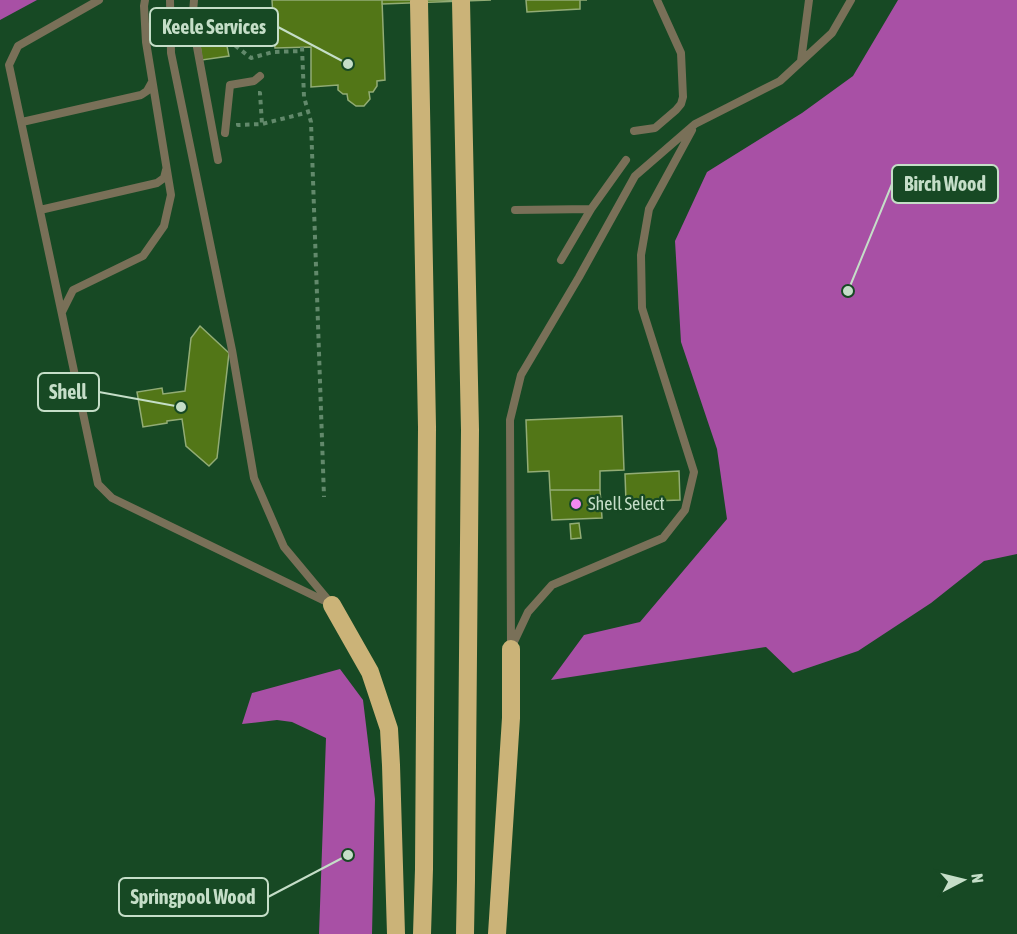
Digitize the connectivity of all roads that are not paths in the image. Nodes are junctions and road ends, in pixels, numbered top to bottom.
1 (99, 0) edge
2 (145, 0) edge
3 (170, 0) edge
4 (194, 0) edge
5 (657, 0) edge
6 (809, 0) edge
7 (851, 0) edge
8 (461, 1) edge
9 (419, 3) dead end
10 (801, 61) junction
11 (260, 76) dead end
12 (152, 81) junction
13 (22, 122) junction
14 (695, 124) junction
15 (634, 131) dead end
16 (225, 133) dead end
17 (218, 160) dead end
18 (626, 160) dead end
19 (166, 168) junction
20 (591, 209) junction
21 (40, 210) junction
22 (515, 210) dead end
23 (561, 260) dead end
24 (62, 312) junction
25 (332, 605) junction
26 (511, 649) junction
27 (396, 934) edge
28 (422, 934) edge
29 (465, 934) edge
30 (497, 934) edge

1 - 13 lane
2 - 12 lane
3 - 25 lane
4 - 17 lane
5 - 15 lane
6 - 10 lane
7 - 10 lane
8 - 29 highway
9 - 28 highway
10 - 14 lane
11 - 16 lane
12 - 13 lane
12 - 19 lane
13 - 21 lane
14 - 26 lane
14 - 26 lane
18 - 20 lane
19 - 21 lane
19 - 24 lane
20 - 22 lane
20 - 23 lane
21 - 24 lane
24 - 25 lane
25 - 27 highway
26 - 30 highway

